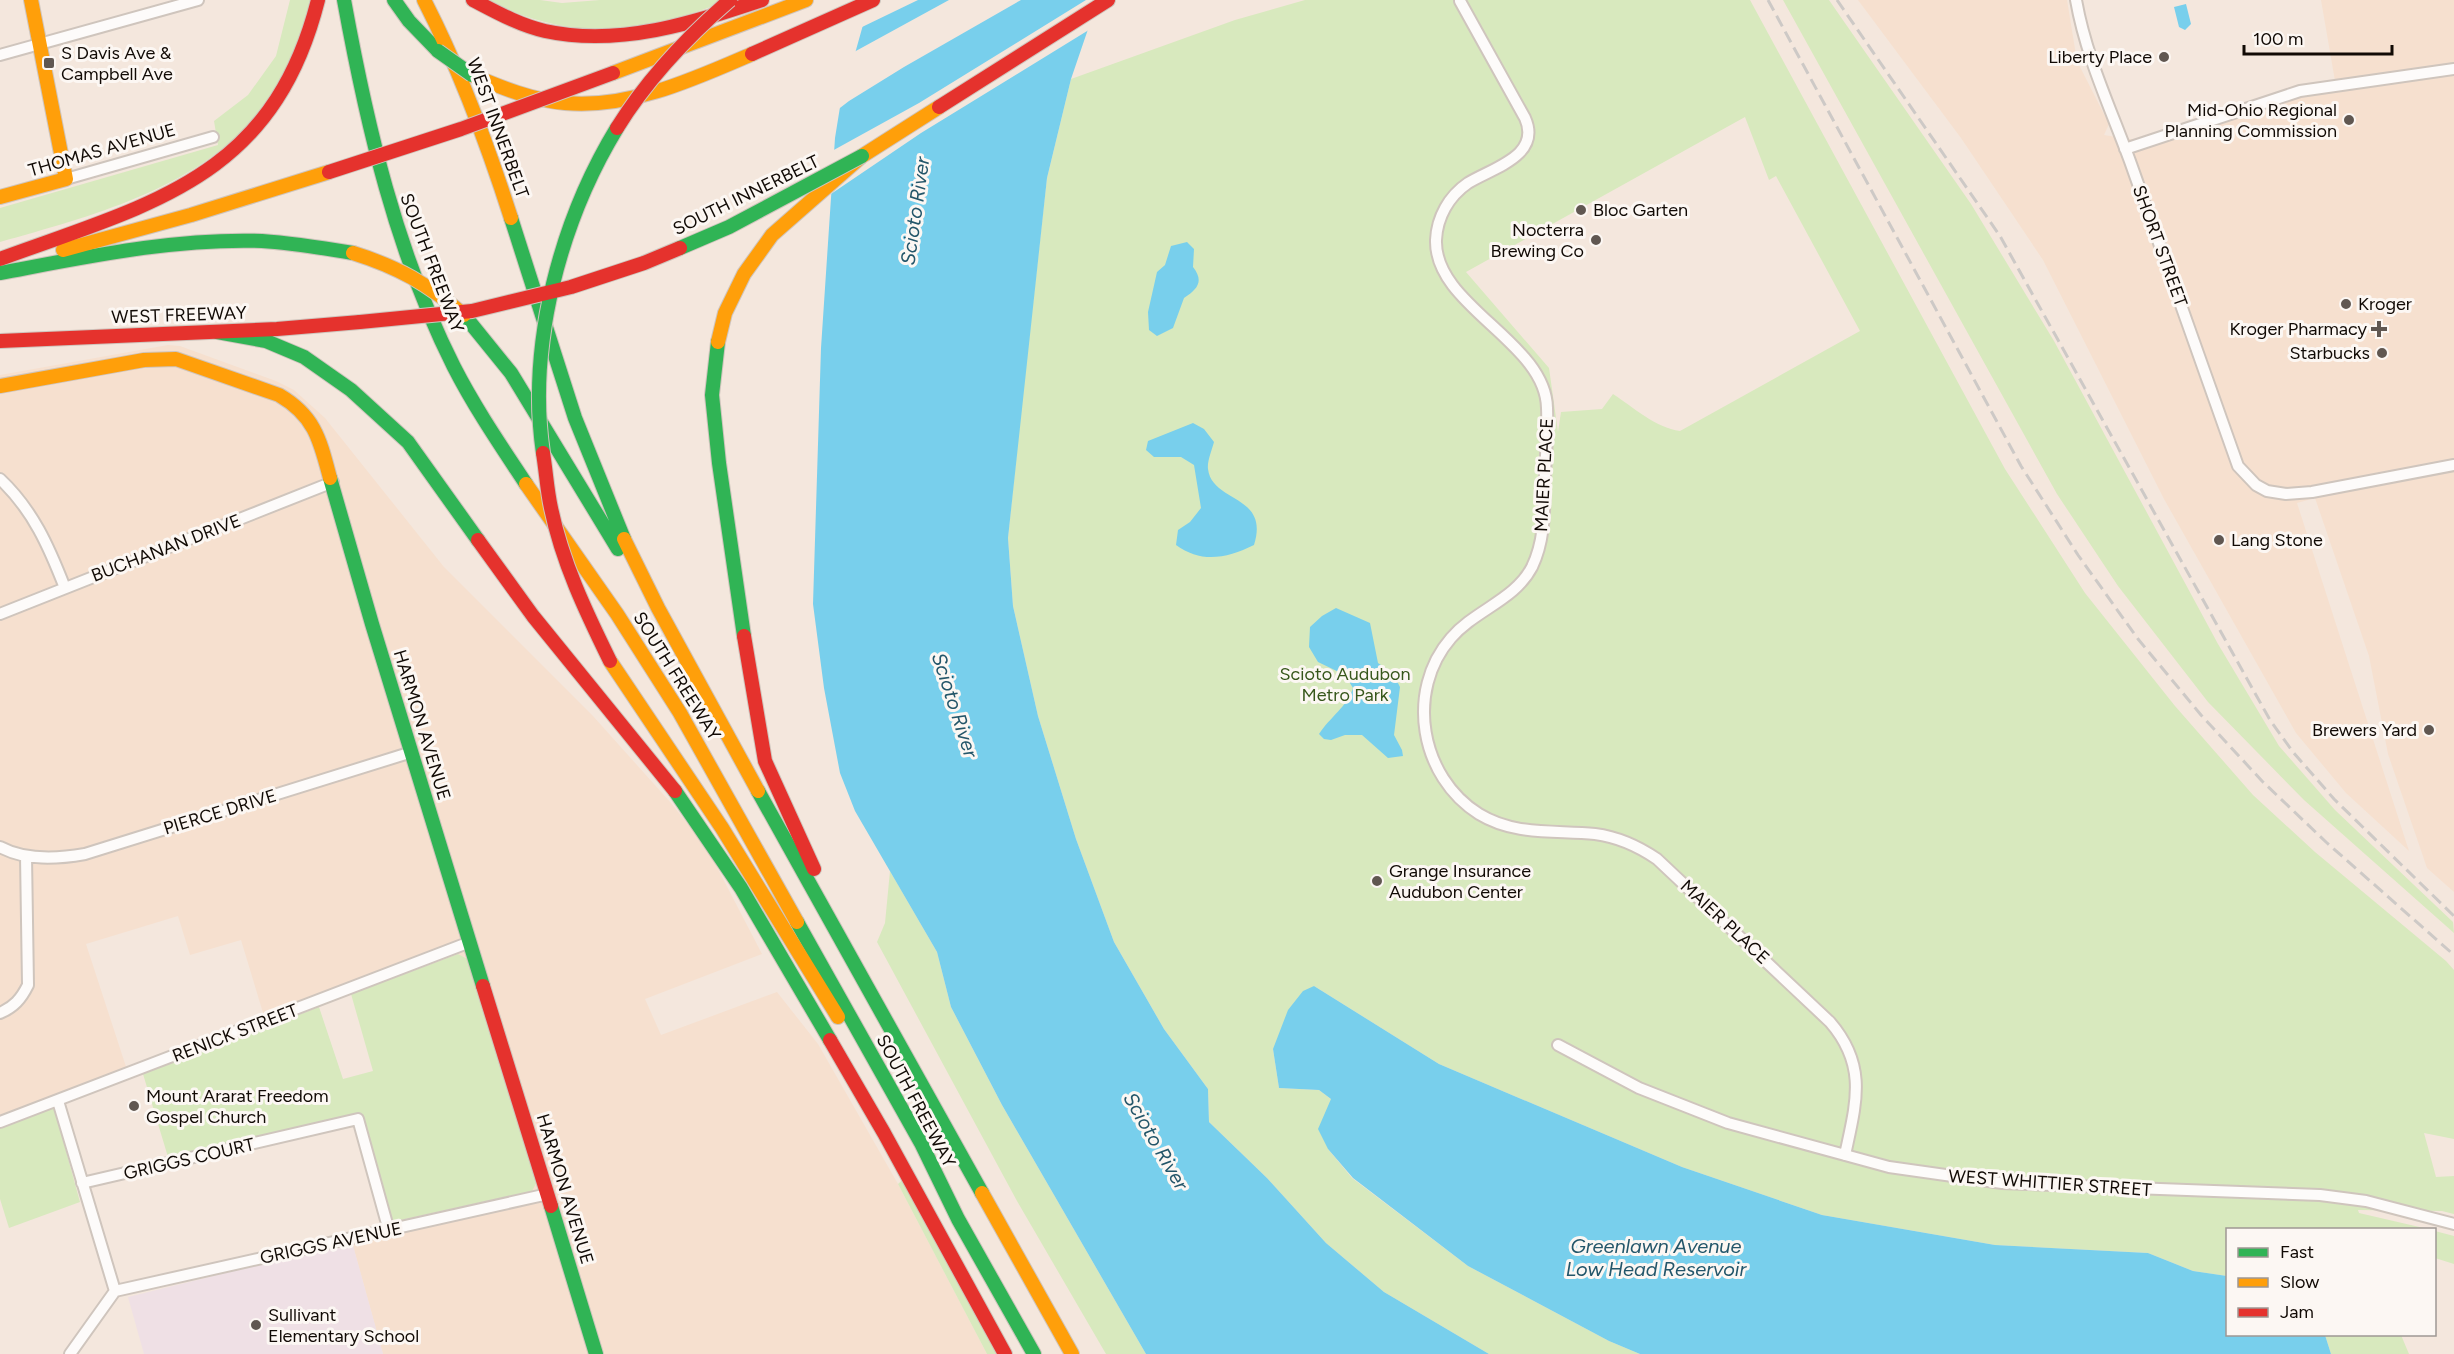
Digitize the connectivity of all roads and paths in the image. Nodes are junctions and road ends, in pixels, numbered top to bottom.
1 (31, 0) edge
2 (198, 0) edge
3 (318, 0) edge
4 (344, 0) edge
5 (394, 0) edge
6 (424, 0) edge
7 (473, 0) edge
8 (730, 0) edge
9 (762, 0) edge
10 (806, 0) edge
11 (873, 0) edge
12 (1108, 0) edge
13 (2076, 0) edge
14 (1460, 1) edge
15 (39, 44) junction
16 (0, 55) edge
17 (2454, 69) edge
18 (213, 137) dead end
19 (2125, 149) junction
20 (862, 156) junction
21 (66, 179) junction
22 (0, 197) edge
23 (0, 259) edge
24 (0, 267) edge
25 (527, 272) joint
26 (0, 273) edge
27 (360, 322) joint
28 (217, 332) junction
29 (0, 341) edge
30 (0, 386) edge
31 (2454, 465) edge
32 (0, 479) edge
33 (333, 482) junction
34 (65, 588) junction
35 (0, 614) edge
36 (679, 648) junction
37 (412, 752) junction
38 (0, 847) edge
39 (26, 856) junction
40 (470, 942) junction
41 (881, 1011) junction
42 (0, 1014) edge
43 (1558, 1045) dead end
44 (58, 1101) junction
45 (0, 1122) edge
46 (1845, 1155) junction
47 (928, 1163) junction
48 (82, 1184) junction
49 (548, 1194) junction
50 (2454, 1224) edge
51 (389, 1231) junction
52 (115, 1291) junction
53 (69, 1354) edge
54 (596, 1354) edge
55 (1005, 1354) edge
56 (1034, 1354) edge
57 (1072, 1354) edge

1 - 15 main road
2 - 15 street
3 - 23 main road
4 - 47 main road, SOUTH FREEWAY
5 - 11 main road, bridge
6 - 25 main road, WEST INNERBELT
7 - 9 main road
8 - 47 main road, bridge
10 - 24 main road, bridge
12 - 20 main road, SOUTH INNERBELT
13 - 19 street, SHORT STREET
14 - 46 street, MAIER PLACE
15 - 16 street
15 - 21 main road
17 - 19 street
18 - 21 street, THOMAS AVENUE
19 - 31 street, SHORT STREET
20 - 27 main road, SOUTH INNERBELT, bridge
20 - 41 main road, bridge
21 - 22 main road, THOMAS AVENUE
25 - 36 main road, SOUTH FREEWAY
26 - 36 main road, bridge
27 - 28 main road, WEST FREEWAY
28 - 29 main road, WEST FREEWAY
28 - 55 main road
30 - 33 main road, HARMON AVENUE
32 - 34 street
33 - 34 street, BUCHANAN DRIVE
33 - 37 main road, HARMON AVENUE
34 - 35 street, BUCHANAN DRIVE
36 - 41 main road, SOUTH FREEWAY
37 - 39 street, PIERCE DRIVE
37 - 40 main road, HARMON AVENUE
38 - 39 street, PIERCE DRIVE
39 - 42 street
40 - 44 street, RENICK STREET
40 - 49 main road, HARMON AVENUE
41 - 57 main road, SOUTH FREEWAY
43 - 46 street, WEST WHITTIER STREET
44 - 45 street, RENICK STREET
44 - 48 street
46 - 50 street, WEST WHITTIER STREET
47 - 56 main road, SOUTH FREEWAY
48 - 51 street, GRIGGS COURT
48 - 52 street
49 - 51 street, GRIGGS AVENUE
49 - 54 main road, HARMON AVENUE
51 - 52 street, GRIGGS AVENUE
52 - 53 street

